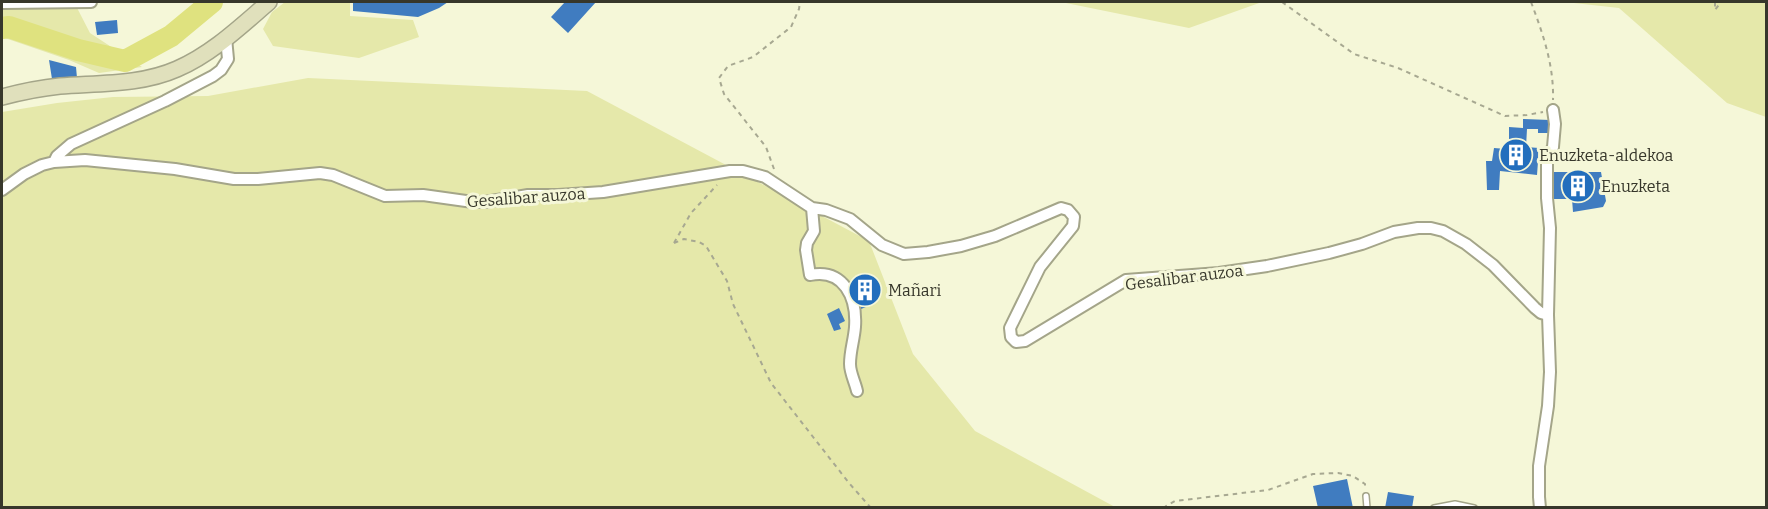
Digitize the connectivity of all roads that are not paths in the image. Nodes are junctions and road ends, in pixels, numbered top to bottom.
1 (91, 2) edge
2 (269, 2) edge
3 (2, 3) edge
4 (226, 38) junction
5 (2, 97) edge
6 (1553, 110) road end
7 (54, 162) junction
8 (2, 190) edge
9 (812, 208) junction
10 (1548, 315) junction
11 (857, 391) dead end
12 (1366, 496) road end
13 (1367, 507) edge
14 (1434, 507) edge
15 (1474, 507) edge
16 (1540, 507) edge

1 - 3 street
2 - 4 main road
4 - 5 main road
4 - 7 street, Gesalibar auzoa
6 - 10 street
7 - 8 street, Gesalibar auzoa
7 - 9 street, Gesalibar auzoa
9 - 10 street, Gesalibar auzoa
9 - 11 street
10 - 16 street
12 - 13 lane
14 - 15 lane

